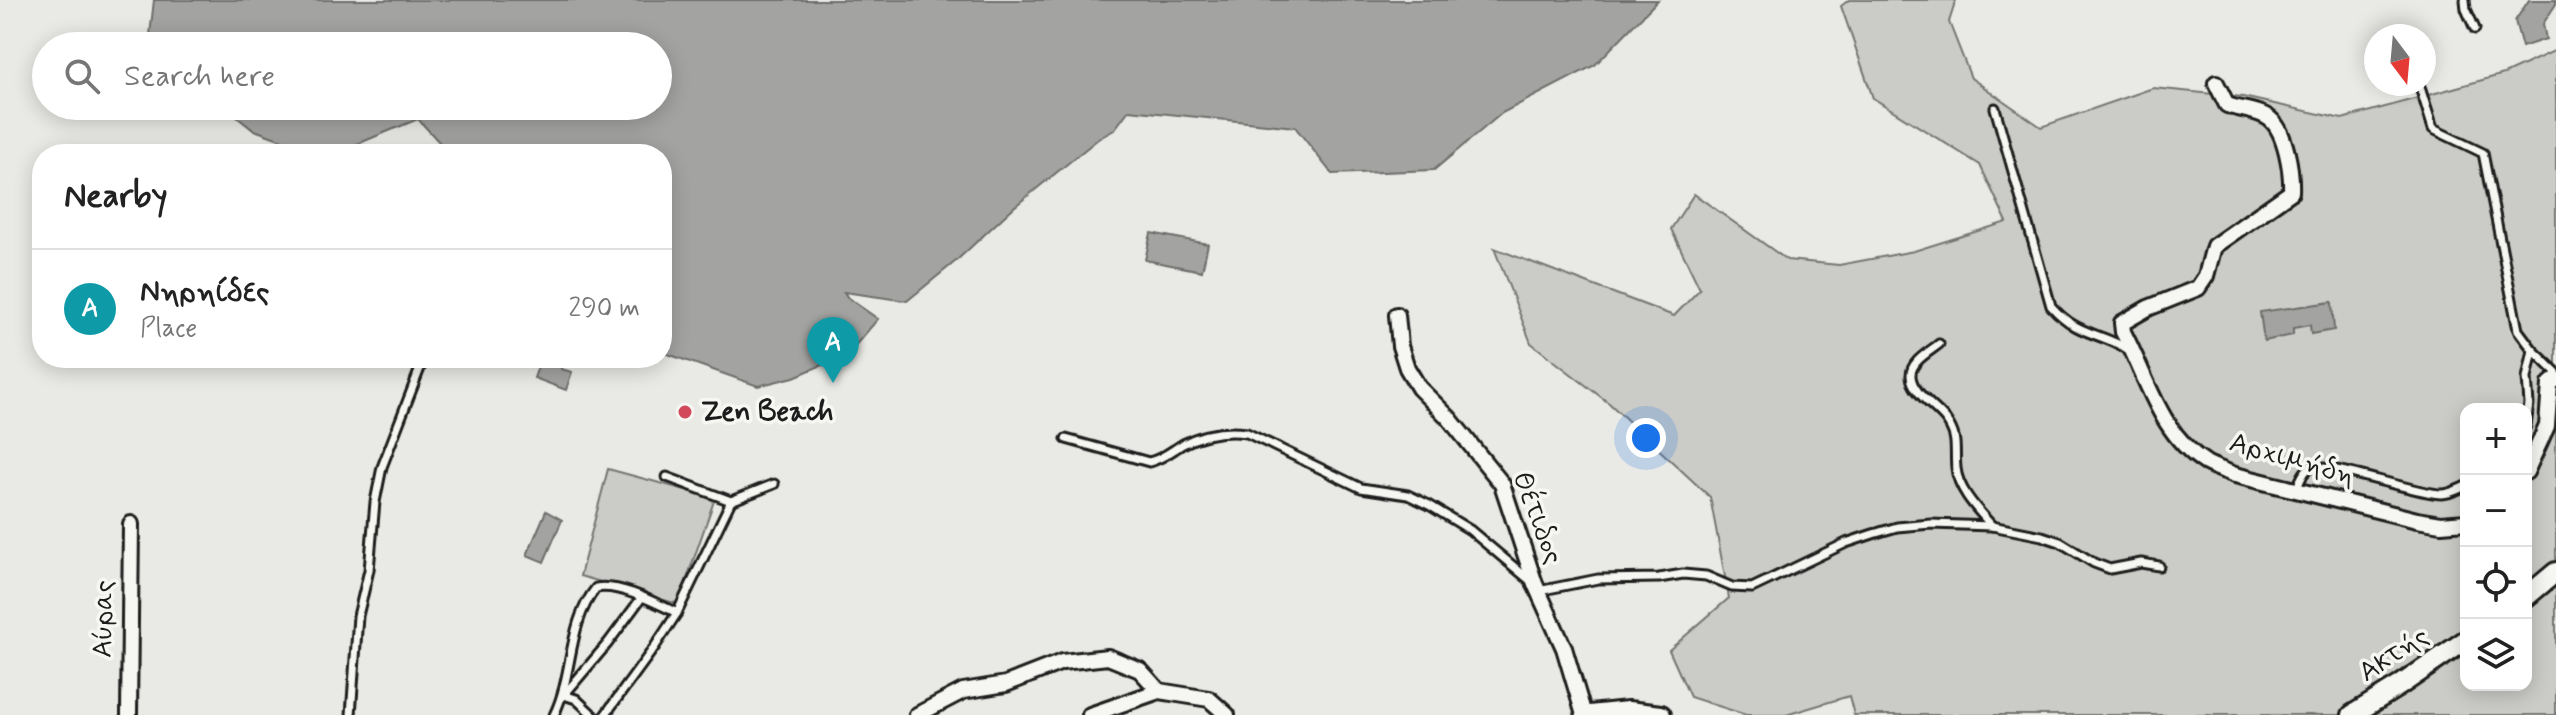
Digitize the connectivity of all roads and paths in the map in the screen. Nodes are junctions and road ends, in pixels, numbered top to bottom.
1 (2465, 0) edge
2 (2475, 29) dead end
3 (2216, 83) dead end
4 (2423, 96) edge
5 (1995, 108) dead end
6 (1397, 315) dead end
7 (1939, 344) dead end
8 (2533, 350) junction
9 (2133, 352) junction
10 (420, 368) edge
11 (2556, 372) edge
12 (2556, 379) edge
13 (2529, 403) edge
14 (1066, 439) dead end
15 (2532, 459) edge
16 (667, 477) dead end
17 (774, 484) dead end
18 (2460, 488) edge
19 (2296, 490) junction
20 (731, 501) junction
21 (2460, 522) edge
22 (131, 524) dead end
23 (1992, 526) junction
24 (2159, 566) dead end
25 (2556, 572) edge
26 (1537, 588) junction
27 (2532, 592) edge
28 (642, 597) junction
29 (677, 613) junction
30 (2460, 644) edge
31 (1159, 691) junction
32 (564, 695) junction
33 (129, 715) edge
34 (351, 715) edge
35 (554, 715) edge
36 (593, 715) edge
37 (605, 715) edge
38 (917, 715) edge
39 (1090, 715) edge
40 (1227, 715) edge
41 (1584, 715) edge
42 (1590, 715) edge
43 (1661, 715) edge
44 (2352, 715) edge

1 - 2 lane
3 - 9 street, Αρχιμήδη
4 - 8 lane
5 - 9 lane
6 - 26 street, Θέτιδος
7 - 23 lane
8 - 11 lane
8 - 13 lane
9 - 19 street, Αρχιμήδη
10 - 34 lane
12 - 15 street
14 - 26 lane
16 - 20 lane
17 - 20 lane
18 - 19 lane
19 - 21 street, Αρχιμήδη
20 - 29 lane
22 - 33 street, Αύρας
23 - 24 lane
23 - 26 lane
25 - 27 street
26 - 41 street, Θέτιδος
28 - 29 lane
28 - 32 lane
28 - 32 lane
29 - 37 lane
30 - 44 street, Ακτής
31 - 38 street
31 - 39 street
31 - 40 street
32 - 35 lane
32 - 36 lane
42 - 43 street

